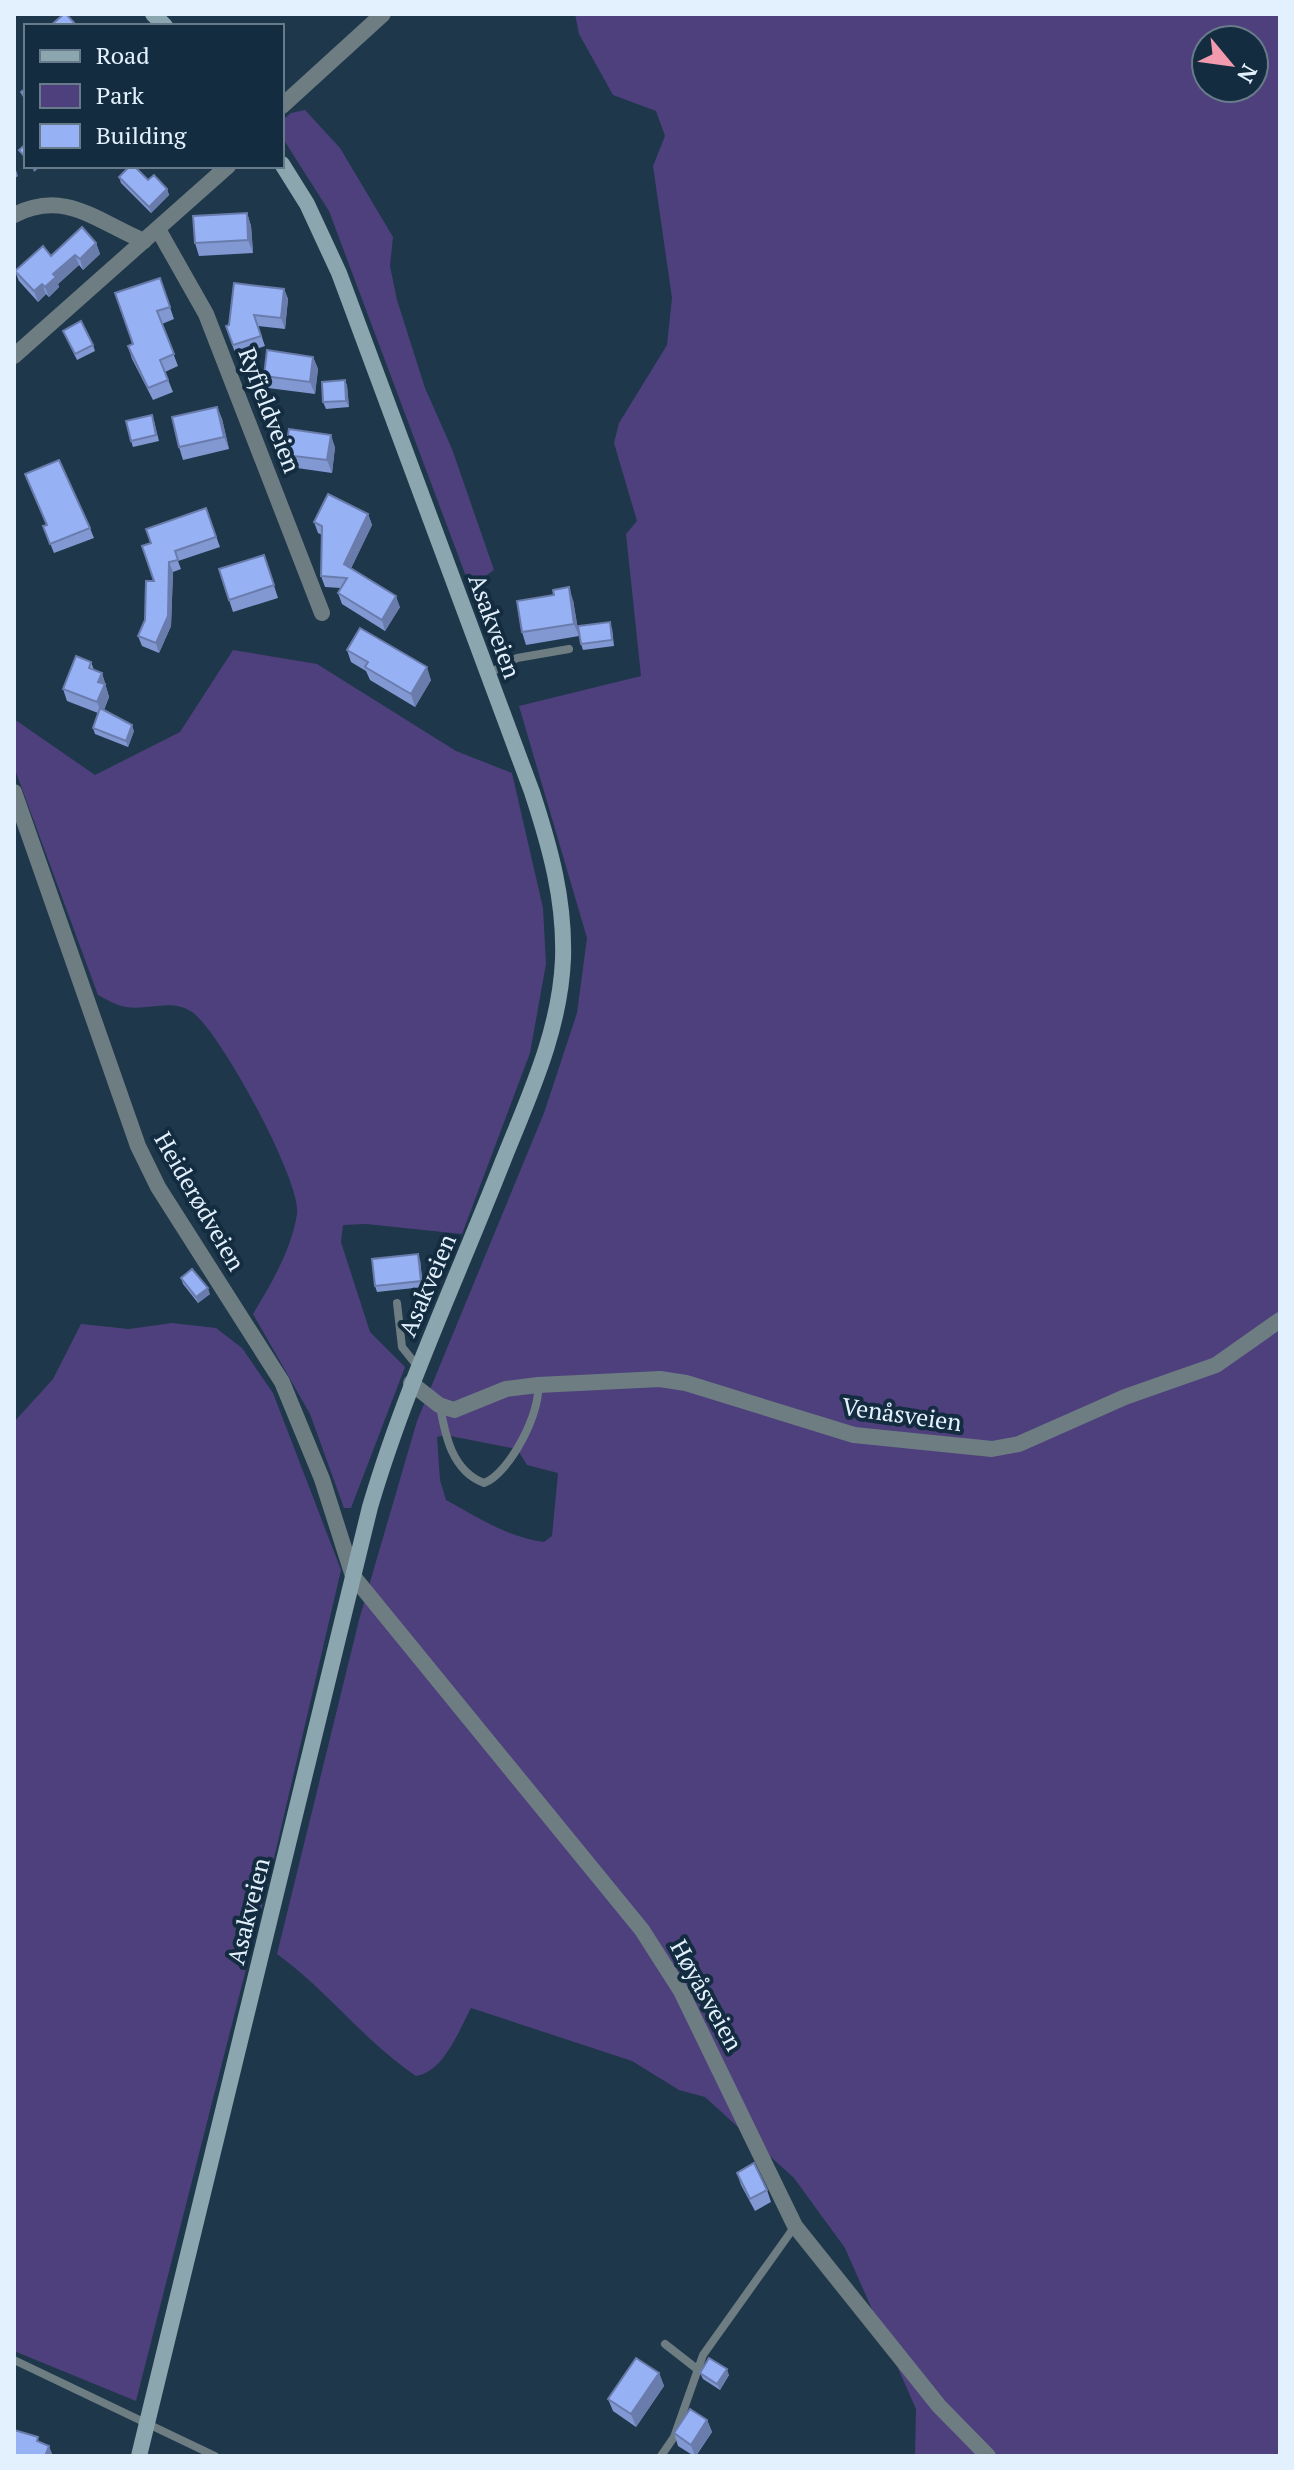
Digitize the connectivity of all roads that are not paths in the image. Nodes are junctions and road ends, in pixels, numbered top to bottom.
1 (383, 14) edge
2 (284, 104) edge
3 (284, 167) edge
4 (226, 168) edge
5 (14, 215) edge
6 (159, 231) junction
7 (144, 241) junction
8 (14, 356) edge
9 (322, 613) dead end
10 (569, 649) dead end
11 (487, 674) junction
12 (14, 792) edge
13 (397, 1303) dead end
14 (1280, 1320) edge
15 (418, 1367) junction
16 (411, 1383) junction
17 (538, 1385) junction
18 (439, 1405) junction
19 (353, 1576) junction
20 (795, 2226) junction
21 (665, 2344) dead end
22 (14, 2360) edge
23 (697, 2369) junction
24 (147, 2421) junction
25 (139, 2456) edge
26 (215, 2456) edge
27 (661, 2456) edge
28 (988, 2456) edge

1 - 2 street
3 - 11 main road, Asakveien
4 - 6 street
5 - 7 street
6 - 7 street
6 - 9 street, Ryfjeldveien
7 - 8 street
10 - 11 lane
11 - 15 main road, Asakveien
12 - 19 street, Heiderødveien
13 - 15 lane
14 - 17 street, Venåsveien
15 - 16 main road, Asakveien
16 - 18 street
16 - 19 main road, Asakveien
17 - 18 street, Venåsveien
17 - 18 lane
19 - 20 street, Høyåsveien
19 - 24 main road, Asakveien
20 - 23 lane
20 - 28 street, Høyåsveien
21 - 23 lane
22 - 24 lane
23 - 27 lane
24 - 25 main road, Asakveien
24 - 26 lane

